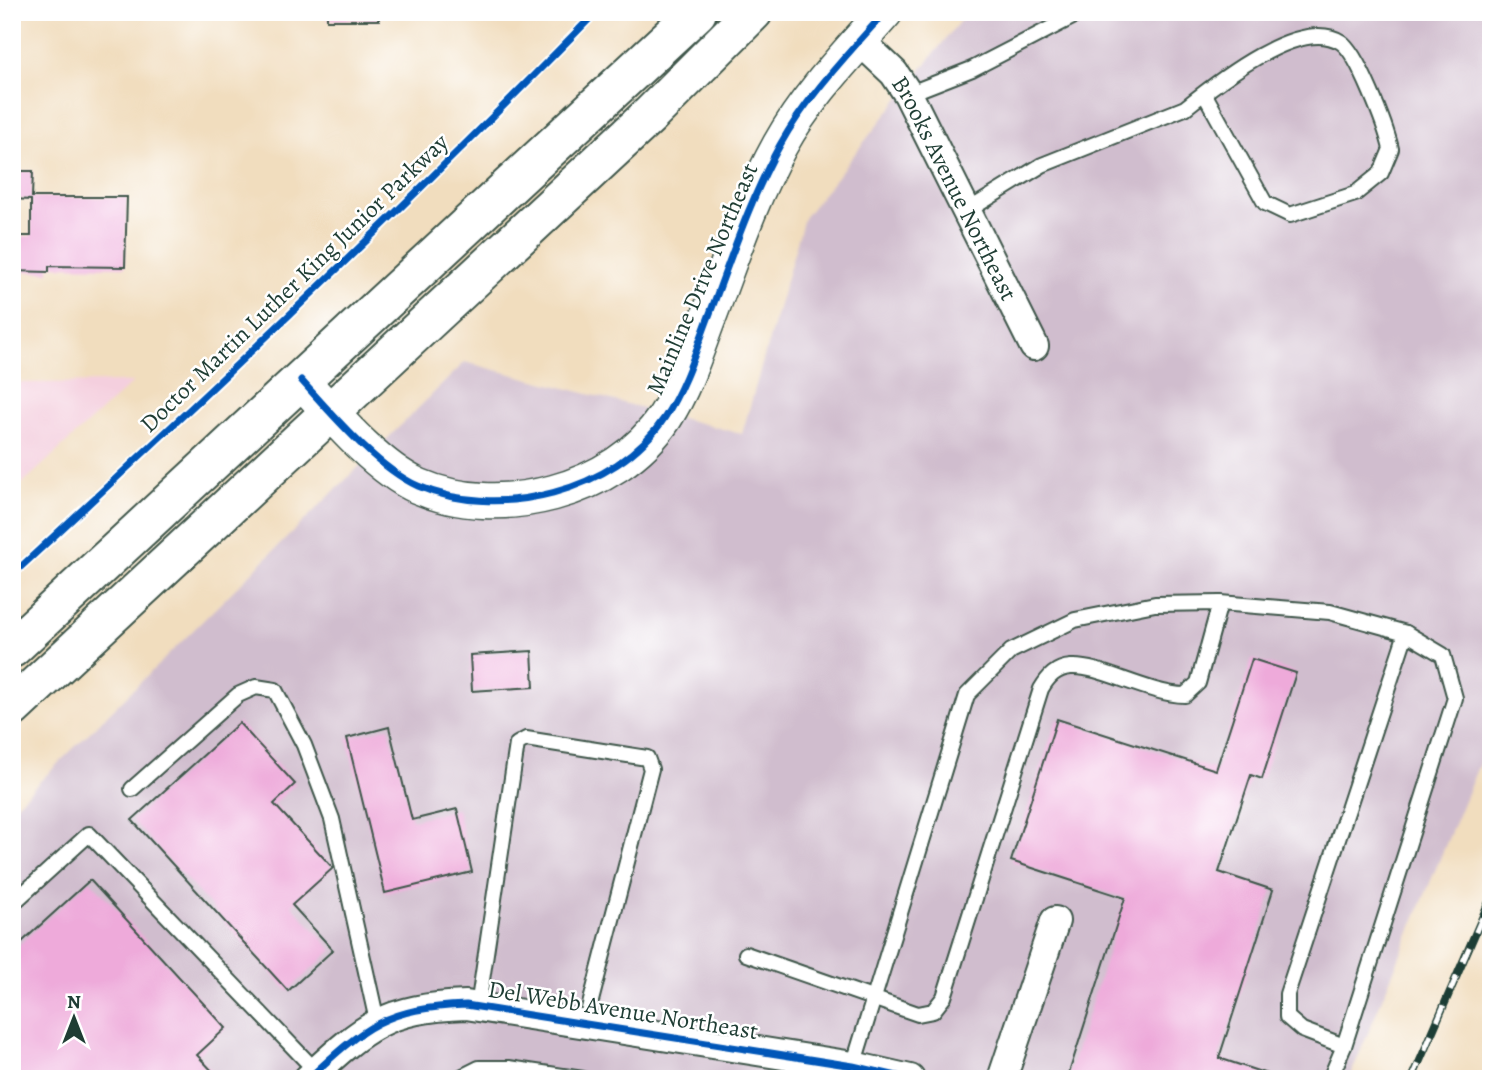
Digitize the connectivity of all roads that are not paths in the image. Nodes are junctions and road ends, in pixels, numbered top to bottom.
1 (697, 12) edge
2 (754, 12) edge
3 (885, 12) edge
4 (1082, 12) edge
5 (860, 41) junction
6 (1204, 93) junction
7 (908, 94) junction
8 (967, 211) junction
9 (1034, 346) dead end
10 (300, 380) junction
11 (331, 414) junction
12 (1220, 603) junction
13 (1406, 633) junction
14 (12, 648) edge
15 (12, 708) edge
16 (132, 789) dead end
17 (12, 904) edge
18 (1055, 921) dead end
19 (746, 954) dead end
20 (874, 998) junction
21 (478, 1007) junction
22 (377, 1021) junction
23 (584, 1024) junction
24 (1344, 1046) junction
25 (853, 1066) junction
26 (312, 1075) edge
27 (457, 1079) edge
28 (583, 1079) edge
29 (910, 1079) edge
30 (1002, 1079) edge
31 (1330, 1079) edge

1 - 10 highway
2 - 11 highway
3 - 5 street, Mainline Drive Northeast
4 - 7 lane
5 - 7 street, Brooks Avenue Northeast
5 - 11 street, Mainline Drive Northeast
6 - 6 lane
6 - 8 lane
7 - 8 street, Brooks Avenue Northeast
8 - 9 street, Brooks Avenue Northeast
10 - 11 street, Mainline Drive Northeast
10 - 14 highway
11 - 15 highway
12 - 13 lane
12 - 20 lane
12 - 20 lane
13 - 24 lane
13 - 24 lane
16 - 22 lane
17 - 26 lane
18 - 30 street
19 - 20 lane
20 - 25 lane
21 - 22 street, Del Webb Avenue Northeast
21 - 23 street, Del Webb Avenue Northeast
21 - 23 lane
22 - 26 street, Del Webb Avenue Northeast
23 - 25 street, Del Webb Avenue Northeast
24 - 31 lane
25 - 29 street, Del Webb Avenue Northeast
27 - 28 lane

